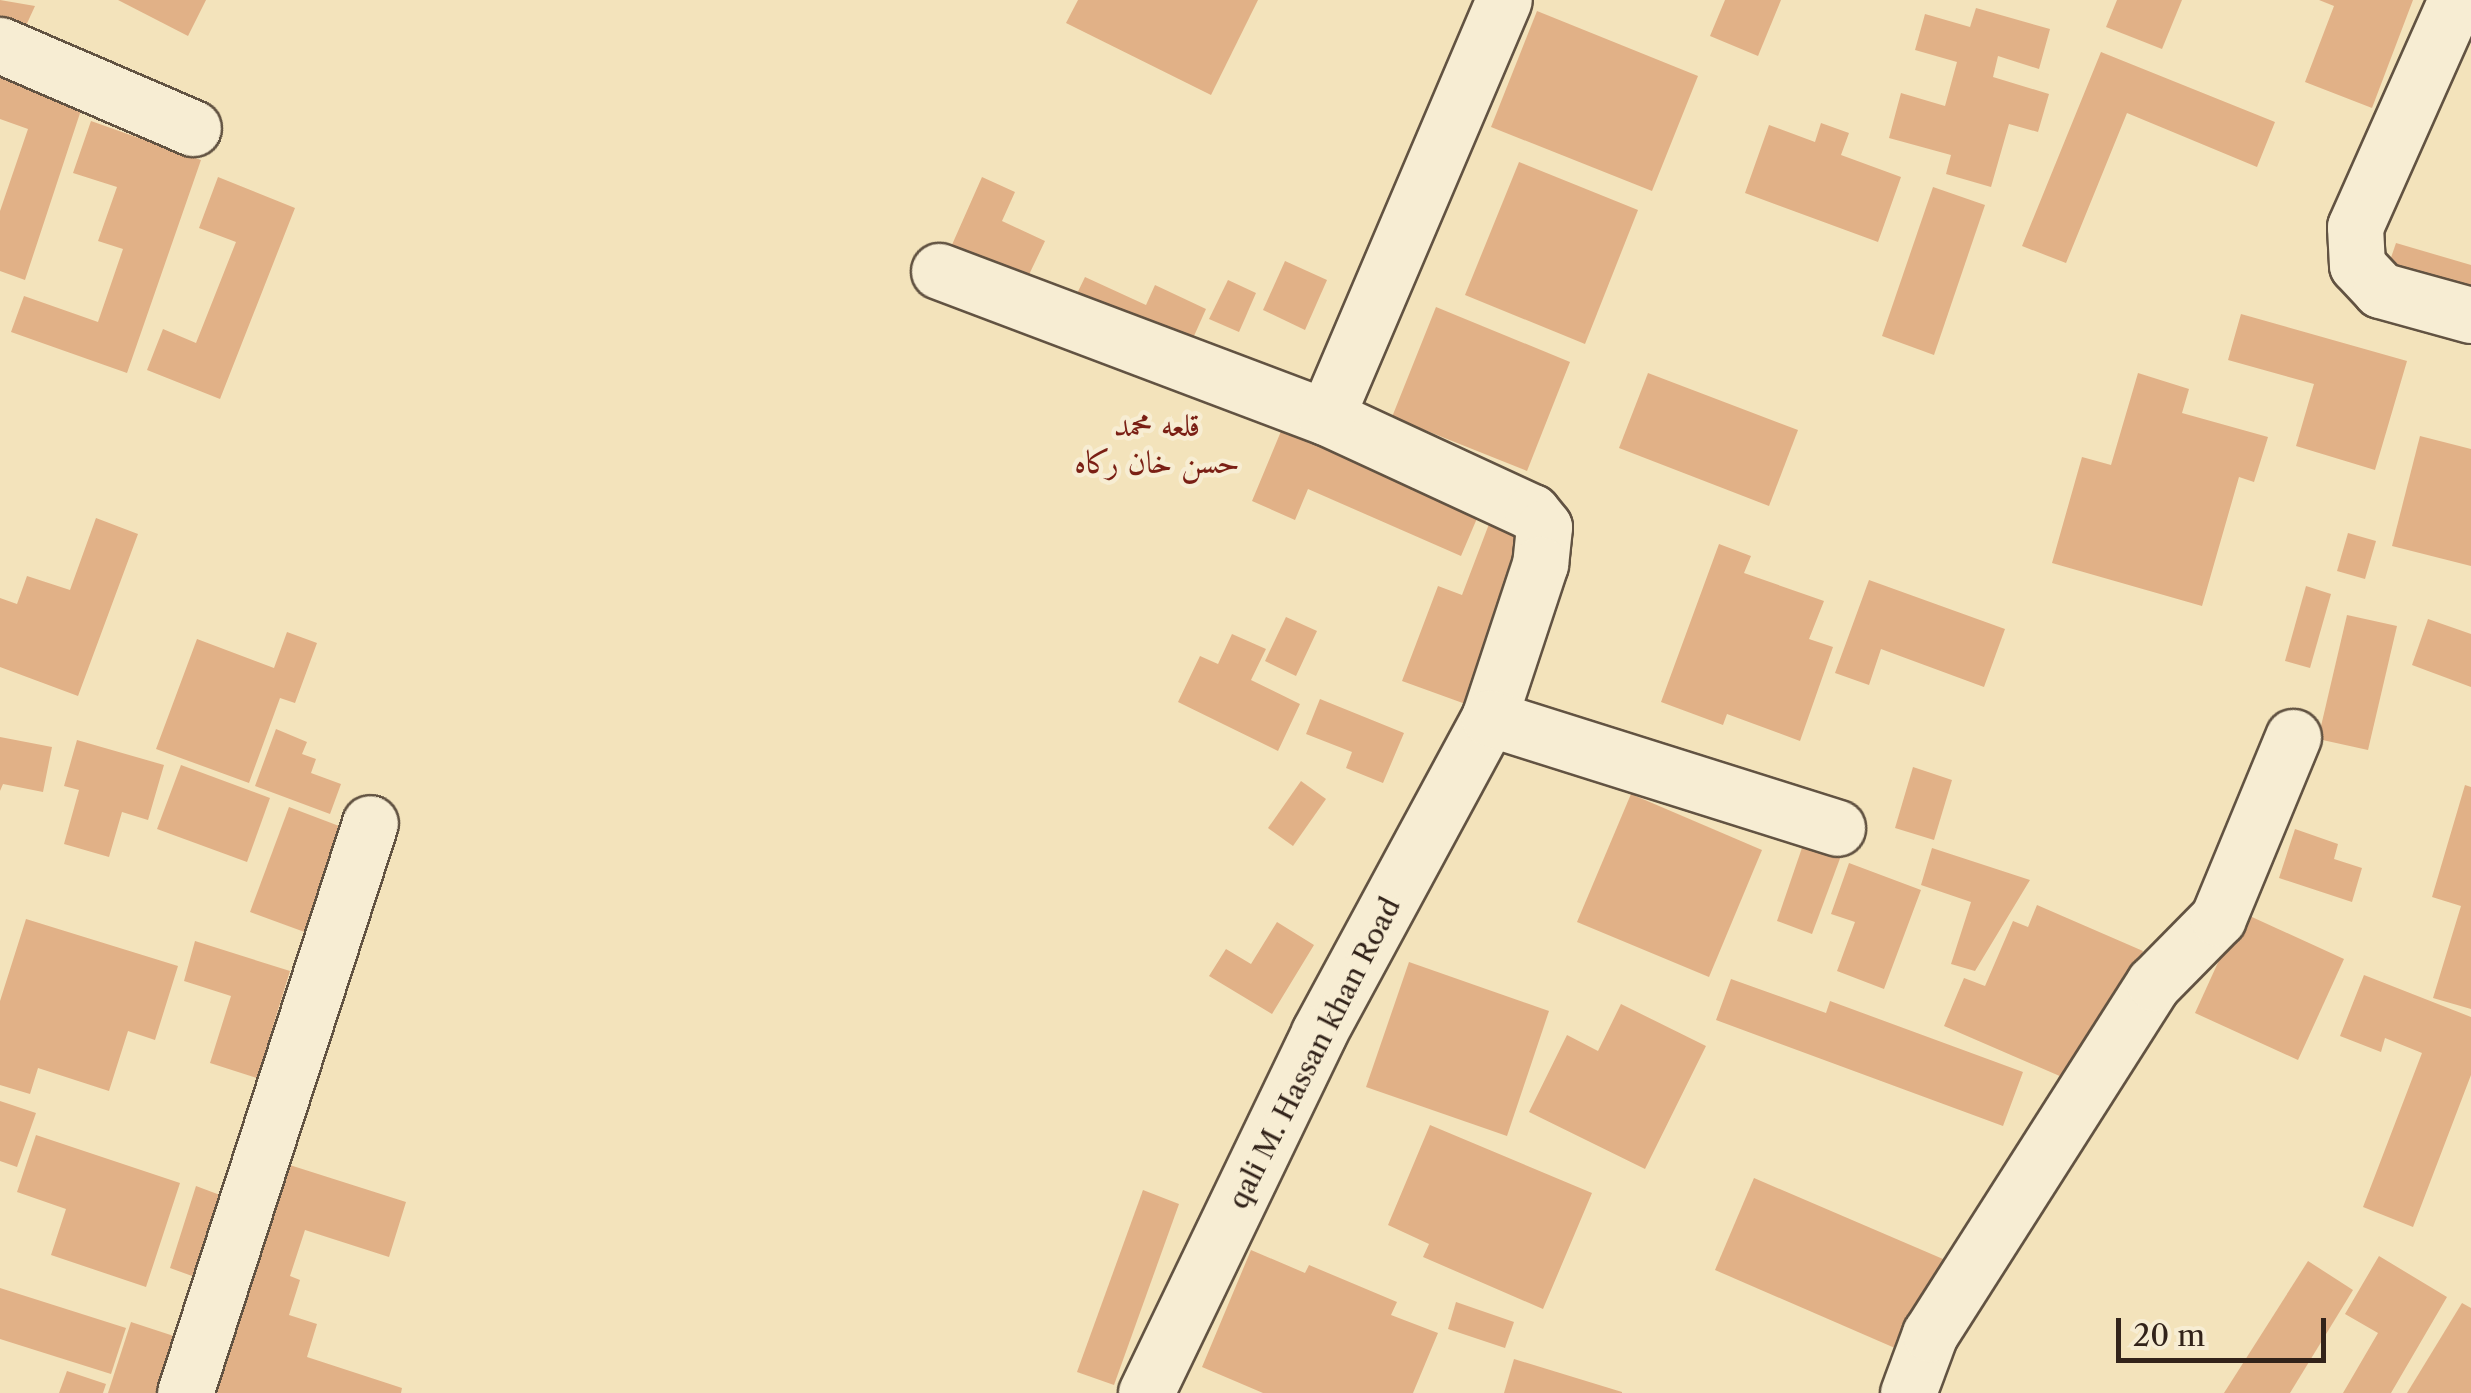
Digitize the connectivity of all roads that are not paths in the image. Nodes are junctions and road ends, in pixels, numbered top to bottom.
1 (1504, 0) edge
2 (2456, 0) edge
3 (0, 45) edge
4 (193, 128) dead end
5 (939, 271) dead end
6 (2471, 315) edge
7 (1326, 417) junction
8 (1489, 718) junction
9 (2293, 737) dead end
10 (370, 823) dead end
11 (1837, 828) dead end
12 (186, 1393) edge
13 (1146, 1393) edge
14 (1908, 1393) edge

1 - 7 street
2 - 6 street
3 - 4 street
5 - 7 street
7 - 8 street, qali M. Hassan khan Road
8 - 11 street
8 - 13 street, qali M. Hassan khan Road
9 - 14 street
10 - 12 street

